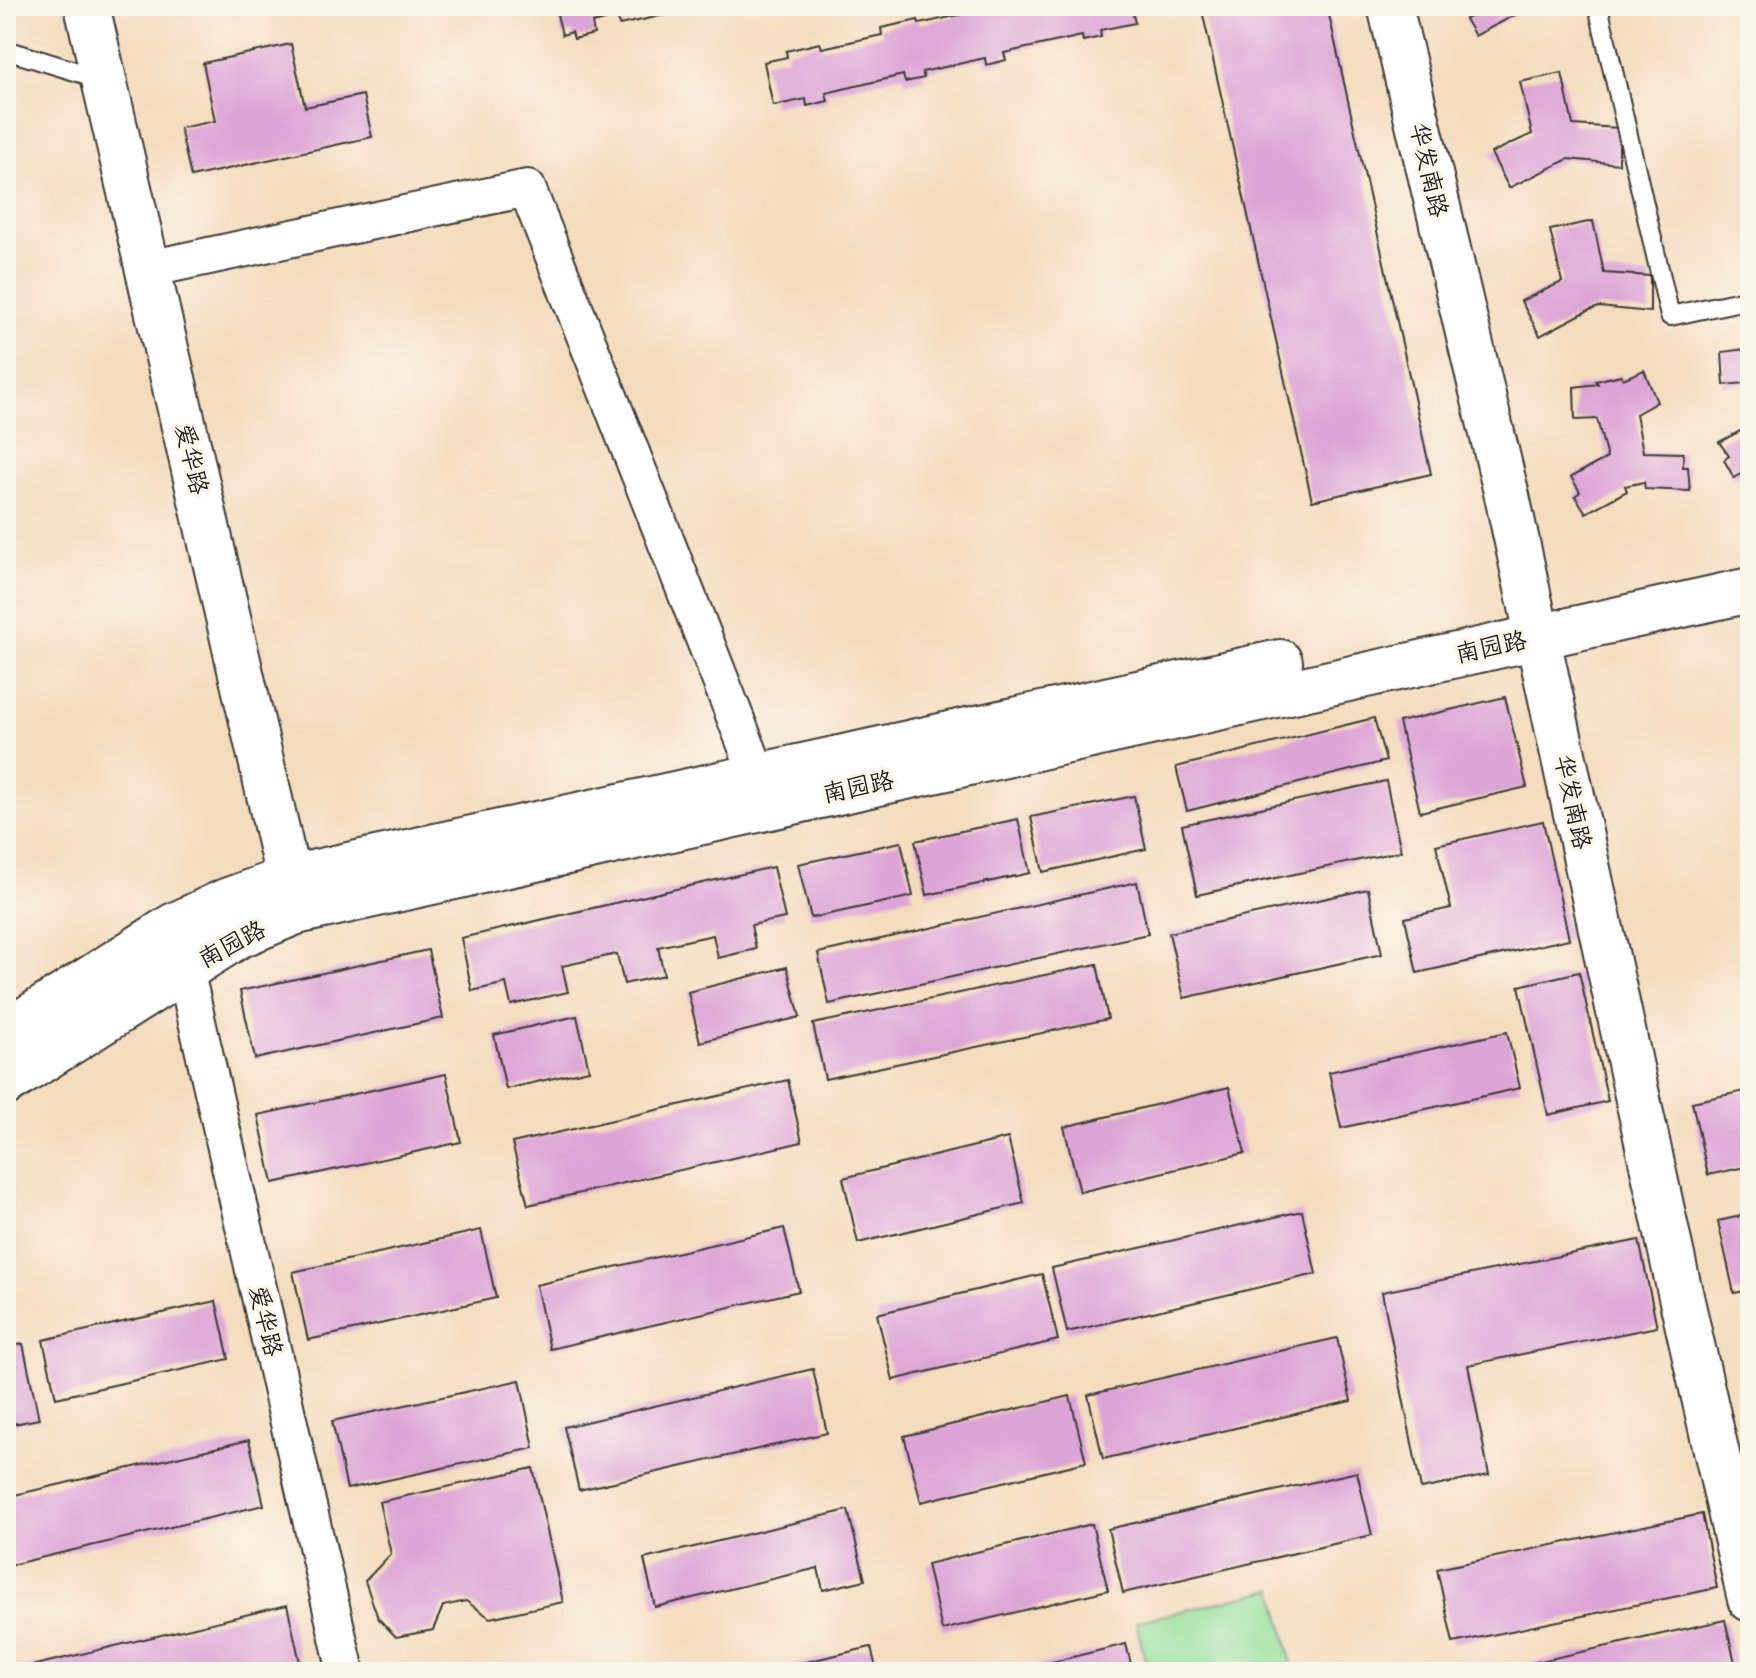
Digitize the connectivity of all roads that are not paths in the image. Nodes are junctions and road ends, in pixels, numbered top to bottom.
1 (87, 6) edge
2 (1390, 6) edge
3 (1598, 6) edge
4 (6, 50) edge
5 (104, 80) junction
6 (148, 269) junction
7 (1750, 299) edge
8 (1750, 559) edge
9 (1750, 590) edge
10 (1533, 622) junction
11 (764, 791) junction
12 (292, 895) junction
13 (185, 969) junction
14 (6, 1032) edge
15 (6, 1083) edge
16 (1750, 1599) edge
17 (346, 1672) edge

1 - 5 main road, 爱华路
2 - 10 main road, 华发南路
3 - 7 lane
4 - 5 lane
5 - 6 main road, 爱华路
6 - 11 street
6 - 12 main road, 爱华路
8 - 10 main road, 南园路
9 - 10 main road, 南园路
10 - 11 main road, 南园路
10 - 16 main road, 华发南路
11 - 12 main road, 南园路
12 - 13 main road, 南园路
12 - 14 main road, 南园路
13 - 15 main road, 南园路
13 - 17 street, 爱华路

